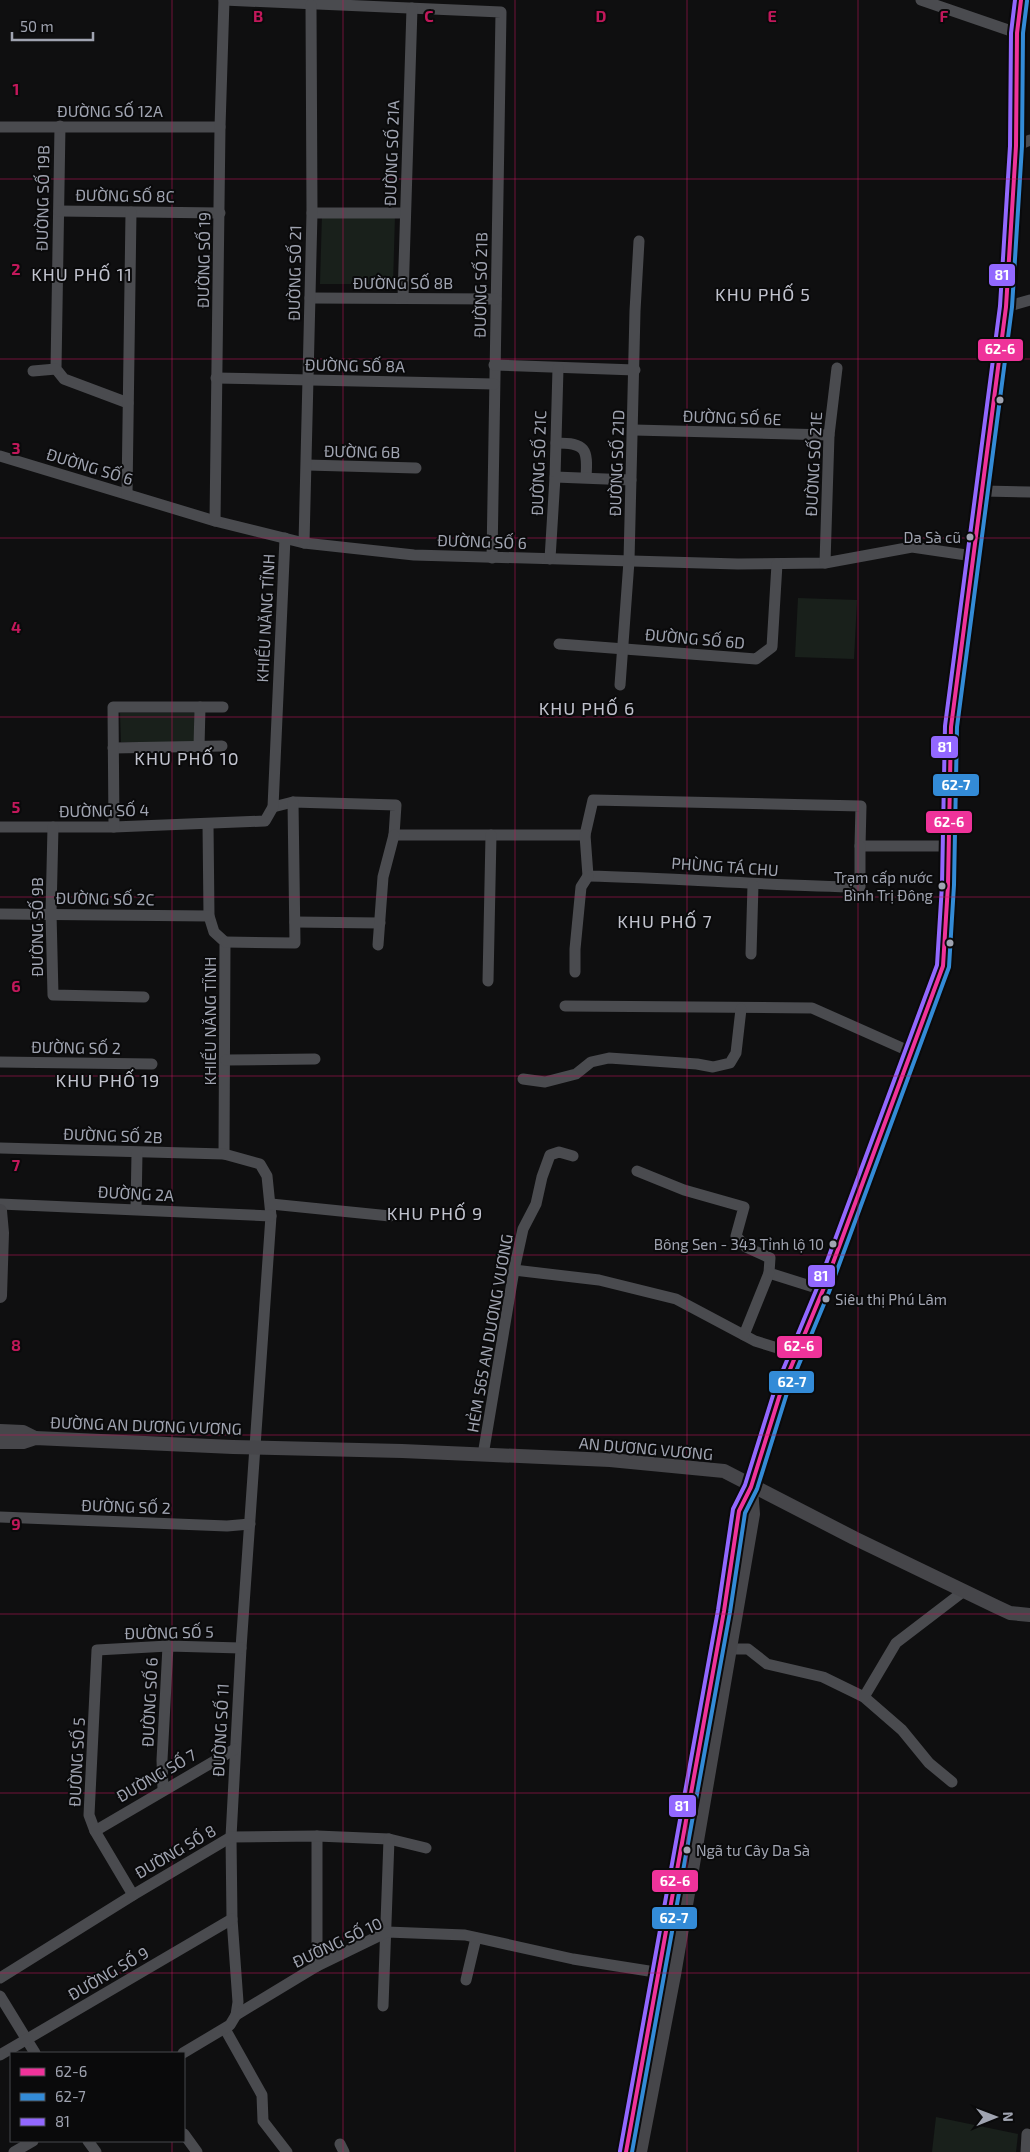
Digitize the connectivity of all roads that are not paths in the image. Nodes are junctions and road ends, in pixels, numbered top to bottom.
1 (224, 0) edge
2 (921, 0) edge
3 (1021, 0) edge
4 (311, 5) junction
5 (412, 8) junction
6 (1017, 33) junction
7 (60, 126) junction
8 (0, 127) edge
9 (220, 127) junction
10 (1030, 140) edge
11 (1016, 146) junction
12 (59, 211) junction
13 (131, 212) junction
14 (220, 213) junction
15 (312, 213) junction
16 (406, 213) junction
17 (639, 242) dead end
18 (310, 298) junction
19 (403, 298) junction
20 (496, 299) junction
21 (1030, 300) edge
22 (1006, 307) junction
23 (494, 364) junction
24 (558, 368) junction
25 (837, 368) dead end
26 (56, 369) junction
27 (635, 370) junction
28 (33, 371) dead end
29 (216, 378) junction
30 (308, 381) junction
31 (494, 384) junction
32 (128, 403) junction
33 (634, 430) junction
34 (829, 435) junction
35 (556, 443) junction
36 (0, 456) edge
37 (307, 466) junction
38 (416, 468) dead end
39 (555, 476) junction
40 (586, 477) junction
41 (632, 480) junction
42 (983, 491) junction
43 (1030, 492) edge
44 (127, 494) junction
45 (215, 521) junction
46 (285, 538) junction
47 (304, 543) junction
48 (973, 556) junction
49 (492, 558) junction
50 (550, 559) junction
51 (629, 561) junction
52 (825, 563) junction
53 (777, 564) junction
54 (559, 644) dead end
55 (623, 648) junction
56 (620, 685) dead end
57 (200, 707) junction
58 (223, 707) dead end
59 (200, 746) junction
60 (222, 746) dead end
61 (113, 748) junction
62 (293, 802) junction
63 (273, 807) junction
64 (208, 824) junction
65 (0, 826) edge
66 (53, 827) junction
67 (114, 827) junction
68 (394, 835) junction
69 (491, 835) junction
70 (584, 835) junction
71 (860, 846) junction
72 (948, 846) junction
73 (588, 876) junction
74 (753, 885) junction
75 (51, 913) junction
76 (0, 914) edge
77 (209, 916) junction
78 (295, 922) junction
79 (380, 923) junction
80 (226, 942) junction
81 (378, 945) dead end
82 (751, 954) dead end
83 (576, 972) dead end
84 (488, 982) dead end
85 (144, 996) dead end
86 (565, 1006) dead end
87 (741, 1009) junction
88 (912, 1052) junction
89 (315, 1059) dead end
90 (226, 1060) junction
91 (0, 1062) edge
92 (152, 1064) dead end
93 (524, 1079) dead end
94 (0, 1148) edge
95 (137, 1152) junction
96 (224, 1154) junction
97 (573, 1156) dead end
98 (637, 1171) dead end
99 (0, 1204) edge
100 (136, 1209) junction
101 (0, 1210) edge
102 (271, 1210) junction
103 (390, 1216) dead end
104 (514, 1270) junction
105 (769, 1273) junction
106 (824, 1290) junction
107 (0, 1296) edge
108 (744, 1335) junction
109 (797, 1354) junction
110 (0, 1431) edge
111 (35, 1438) junction
112 (0, 1442) edge
113 (256, 1447) junction
114 (483, 1455) junction
115 (751, 1486) junction
116 (0, 1517) edge
117 (250, 1524) junction
118 (964, 1591) junction
119 (1030, 1615) edge
120 (168, 1646) junction
121 (241, 1648) junction
122 (723, 1650) junction
123 (864, 1697) junction
124 (235, 1750) junction
125 (952, 1782) dead end
126 (163, 1790) junction
127 (95, 1831) junction
128 (318, 1836) junction
129 (231, 1838) junction
130 (390, 1839) junction
131 (426, 1848) dead end
132 (133, 1895) junction
133 (232, 1919) junction
134 (387, 1932) junction
135 (476, 1938) junction
136 (317, 1966) junction
137 (658, 1972) junction
138 (674, 1975) junction
139 (0, 1978) edge
140 (466, 1980) dead end
141 (0, 1996) edge
142 (383, 2006) dead end
143 (236, 2015) junction
144 (225, 2028) junction
145 (27, 2039) junction
146 (35, 2052) edge
147 (185, 2052) edge
148 (0, 2055) edge
149 (1027, 2134) dead end
150 (185, 2135) edge
151 (31, 2142) edge
152 (14, 2152) edge
153 (197, 2152) edge
154 (287, 2152) edge
155 (626, 2152) edge
156 (640, 2152) edge
157 (1026, 2152) edge

1 - 4 street
1 - 9 street, ĐƯỜNG SỐ 19
2 - 6 street
3 - 6 main road
4 - 5 street
4 - 15 street, ĐƯỜNG SỐ 21
5 - 16 street, ĐƯỜNG SỐ 21A
5 - 20 street, ĐƯỜNG SỐ 21B
6 - 11 main road
7 - 8 street, ĐƯỜNG SỐ 12A
7 - 9 street, ĐƯỜNG SỐ 12A
7 - 12 street, ĐƯỜNG SỐ 19B
9 - 14 street, ĐƯỜNG SỐ 19
10 - 11 street
11 - 22 main road
12 - 13 street, ĐƯỜNG SỐ 8C
12 - 26 street, ĐƯỜNG SỐ 19B
13 - 14 street, ĐƯỜNG SỐ 8C
13 - 32 street
14 - 29 street, ĐƯỜNG SỐ 19
15 - 16 street
15 - 18 street, ĐƯỜNG SỐ 21
16 - 19 street, ĐƯỜNG SỐ 21A
17 - 27 street, ĐƯỜNG SỐ 21D
18 - 19 street, ĐƯỜNG SỐ 8B
18 - 30 street, ĐƯỜNG SỐ 21
19 - 20 street, ĐƯỜNG SỐ 8B
20 - 23 street, ĐƯỜNG SỐ 21B
21 - 22 street
22 - 42 main road
23 - 24 street
23 - 31 street, ĐƯỜNG SỐ 21B
24 - 27 street
24 - 35 street, ĐƯỜNG SỐ 21C
25 - 34 street, ĐƯỜNG SỐ 21E
26 - 28 street
26 - 32 street
27 - 33 street, ĐƯỜNG SỐ 21D
29 - 30 street, ĐƯỜNG SỐ 8A
29 - 45 street, ĐƯỜNG SỐ 19
30 - 31 street, ĐƯỜNG SỐ 8A
30 - 37 street, ĐƯỜNG SỐ 21
31 - 49 street, ĐƯỜNG SỐ 21B
32 - 44 street
33 - 34 street, ĐƯỜNG SỐ 6E
33 - 41 street, ĐƯỜNG SỐ 21D
34 - 52 street, ĐƯỜNG SỐ 21E
35 - 39 street, ĐƯỜNG SỐ 21C
35 - 40 street
36 - 44 street, ĐƯỜNG SỐ 6
37 - 38 street, ĐƯỜNG 6B
37 - 47 street, ĐƯỜNG SỐ 21
39 - 40 street
39 - 50 street, ĐƯỜNG SỐ 21C
40 - 41 street
41 - 51 street, ĐƯỜNG SỐ 21D
42 - 43 street
42 - 48 main road
44 - 45 street, ĐƯỜNG SỐ 6
45 - 46 street, ĐƯỜNG SỐ 6
46 - 47 street, ĐƯỜNG SỐ 6
46 - 63 street, KHIẾU NĂNG TĨNH
47 - 49 street, ĐƯỜNG SỐ 6
48 - 52 street, ĐƯỜNG SỐ 6
48 - 72 main road
49 - 50 street, ĐƯỜNG SỐ 6
50 - 51 street, ĐƯỜNG SỐ 6
51 - 53 street, ĐƯỜNG SỐ 6
51 - 55 street, ĐƯỜNG SỐ 21D
52 - 53 street, ĐƯỜNG SỐ 6
53 - 55 street, ĐƯỜNG SỐ 6D
54 - 55 street, ĐƯỜNG SỐ 6D
55 - 56 street, ĐƯỜNG SỐ 21D
57 - 58 street
57 - 59 street
57 - 61 street
59 - 60 street
59 - 61 street
61 - 67 street
62 - 63 street
62 - 68 street
62 - 78 street
63 - 64 street
64 - 67 street, ĐƯỜNG SỐ 4
64 - 77 street, KHIẾU NĂNG TĨNH
65 - 66 street, ĐƯỜNG SỐ 4
66 - 67 street, ĐƯỜNG SỐ 4
66 - 75 street, ĐƯỜNG SỐ 9B
68 - 69 street
68 - 79 street
69 - 70 street
69 - 84 street
70 - 71 street, PHÙNG TÁ CHU
70 - 73 street, PHÙNG TÁ CHU
71 - 72 street
71 - 74 street, PHÙNG TÁ CHU
72 - 88 main road
73 - 74 street, PHÙNG TÁ CHU
73 - 83 street
74 - 82 street
75 - 76 street, ĐƯỜNG SỐ 2C
75 - 77 street, ĐƯỜNG SỐ 2C
75 - 85 street, ĐƯỜNG SỐ 9B
77 - 80 street, KHIẾU NĂNG TĨNH
78 - 79 street
78 - 80 street
79 - 81 street
80 - 90 street, KHIẾU NĂNG TĨNH
86 - 87 street
87 - 88 street
87 - 93 street
88 - 106 main road
89 - 90 street
90 - 96 street, KHIẾU NĂNG TĨNH
91 - 92 street, ĐƯỜNG SỐ 2
94 - 95 street, ĐƯỜNG SỐ 2B
95 - 96 street, ĐƯỜNG SỐ 2B
95 - 100 street
96 - 102 street
97 - 104 street, HẺM 565 AN DƯƠNG VƯƠNG
98 - 105 street
99 - 100 street, ĐƯỜNG 2A
100 - 102 street, ĐƯỜNG 2A
101 - 107 main road
102 - 103 street, ĐƯỜNG 2A
102 - 113 street
104 - 108 street
104 - 114 street, HẺM 565 AN DƯƠNG VƯƠNG
105 - 106 street
105 - 108 street
106 - 109 main road
108 - 109 street
109 - 115 main road
110 - 111 main road, ĐƯỜNG AN DƯƠNG VƯƠNG
111 - 112 main road, ĐƯỜNG AN DƯƠNG VƯƠNG
111 - 113 main road, ĐƯỜNG AN DƯƠNG VƯƠNG
113 - 114 main road, AN DƯƠNG VƯƠNG
113 - 117 street, ĐƯỜNG SỐ 11
114 - 115 main road, AN DƯƠNG VƯƠNG
115 - 118 main road, AN DƯƠNG VƯƠNG
115 - 122 main road
116 - 117 street, ĐƯỜNG SỐ 2
117 - 121 street, ĐƯỜNG SỐ 11
118 - 119 main road, AN DƯƠNG VƯƠNG
118 - 123 street
120 - 121 street, ĐƯỜNG SỐ 5
120 - 126 street, ĐƯỜNG SỐ 6
120 - 127 street, ĐƯỜNG SỐ 5
121 - 124 street, ĐƯỜNG SỐ 11
122 - 123 street
122 - 137 main road
122 - 138 main road
123 - 125 street
124 - 126 street, ĐƯỜNG SỐ 7
124 - 129 street, ĐƯỜNG SỐ 11
126 - 127 street, ĐƯỜNG SỐ 7
127 - 132 street, ĐƯỜNG SỐ 5
128 - 129 street, ĐƯỜNG SỐ 8
128 - 130 street, ĐƯỜNG SỐ 8
128 - 136 street
129 - 132 street, ĐƯỜNG SỐ 8
129 - 133 street, ĐƯỜNG SỐ 11
130 - 131 street, ĐƯỜNG SỐ 8
130 - 134 street
132 - 139 street, ĐƯỜNG SỐ 8
133 - 143 street, ĐƯỜNG SỐ 11
133 - 145 street, ĐƯỜNG SỐ 9
134 - 135 street, ĐƯỜNG SỐ 10
134 - 136 street, ĐƯỜNG SỐ 10
134 - 142 street
135 - 137 street, ĐƯỜNG SỐ 10
135 - 140 street
136 - 143 street, ĐƯỜNG SỐ 10
137 - 138 street, ĐƯỜNG SỐ 10
137 - 155 main road
138 - 156 main road
141 - 145 street
143 - 144 street, ĐƯỜNG SỐ 10
144 - 147 street, ĐƯỜNG SỐ 10
144 - 154 street
145 - 146 street
145 - 148 street, ĐƯỜNG SỐ 9
149 - 157 street
150 - 153 street
151 - 152 street

